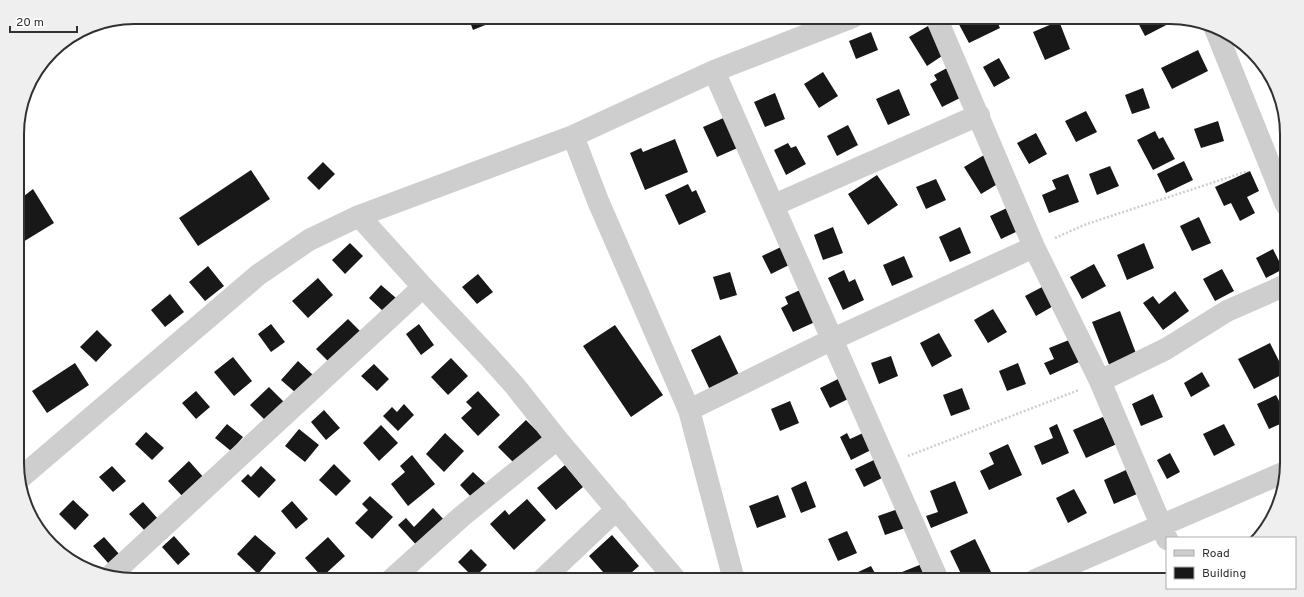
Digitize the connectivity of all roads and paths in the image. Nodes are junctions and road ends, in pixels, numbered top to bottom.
1 (835, 24) edge
2 (939, 24) edge
3 (1218, 35) edge
4 (714, 71) junction
5 (979, 115) junction
6 (573, 136) junction
7 (1269, 164) junction
8 (1280, 191) edge
9 (774, 205) junction
10 (359, 216) junction
11 (1034, 247) junction
12 (423, 287) junction
13 (1280, 288) edge
14 (833, 339) junction
15 (1100, 381) junction
16 (689, 410) junction
17 (557, 439) junction
18 (887, 465) junction
19 (25, 474) edge
20 (1279, 475) edge
21 (617, 509) junction
22 (1164, 532) edge
23 (116, 572) edge
24 (399, 573) edge
25 (549, 573) edge
26 (670, 573) edge
27 (732, 573) edge
28 (935, 573) edge
29 (1054, 573) edge

1 - 4 street
2 - 5 street
3 - 7 street
4 - 6 street
4 - 9 street
5 - 9 street
5 - 11 street
6 - 10 street
6 - 16 street
7 - 8 street
7 - 11 path
9 - 14 street
10 - 12 street
10 - 19 street
11 - 14 street
11 - 15 street
12 - 17 street
12 - 23 street
13 - 15 street
14 - 16 street
14 - 18 street
15 - 18 path
15 - 22 street
16 - 27 street
17 - 21 street
17 - 24 street
18 - 28 street
20 - 22 street
21 - 25 street
21 - 26 street
22 - 29 street

